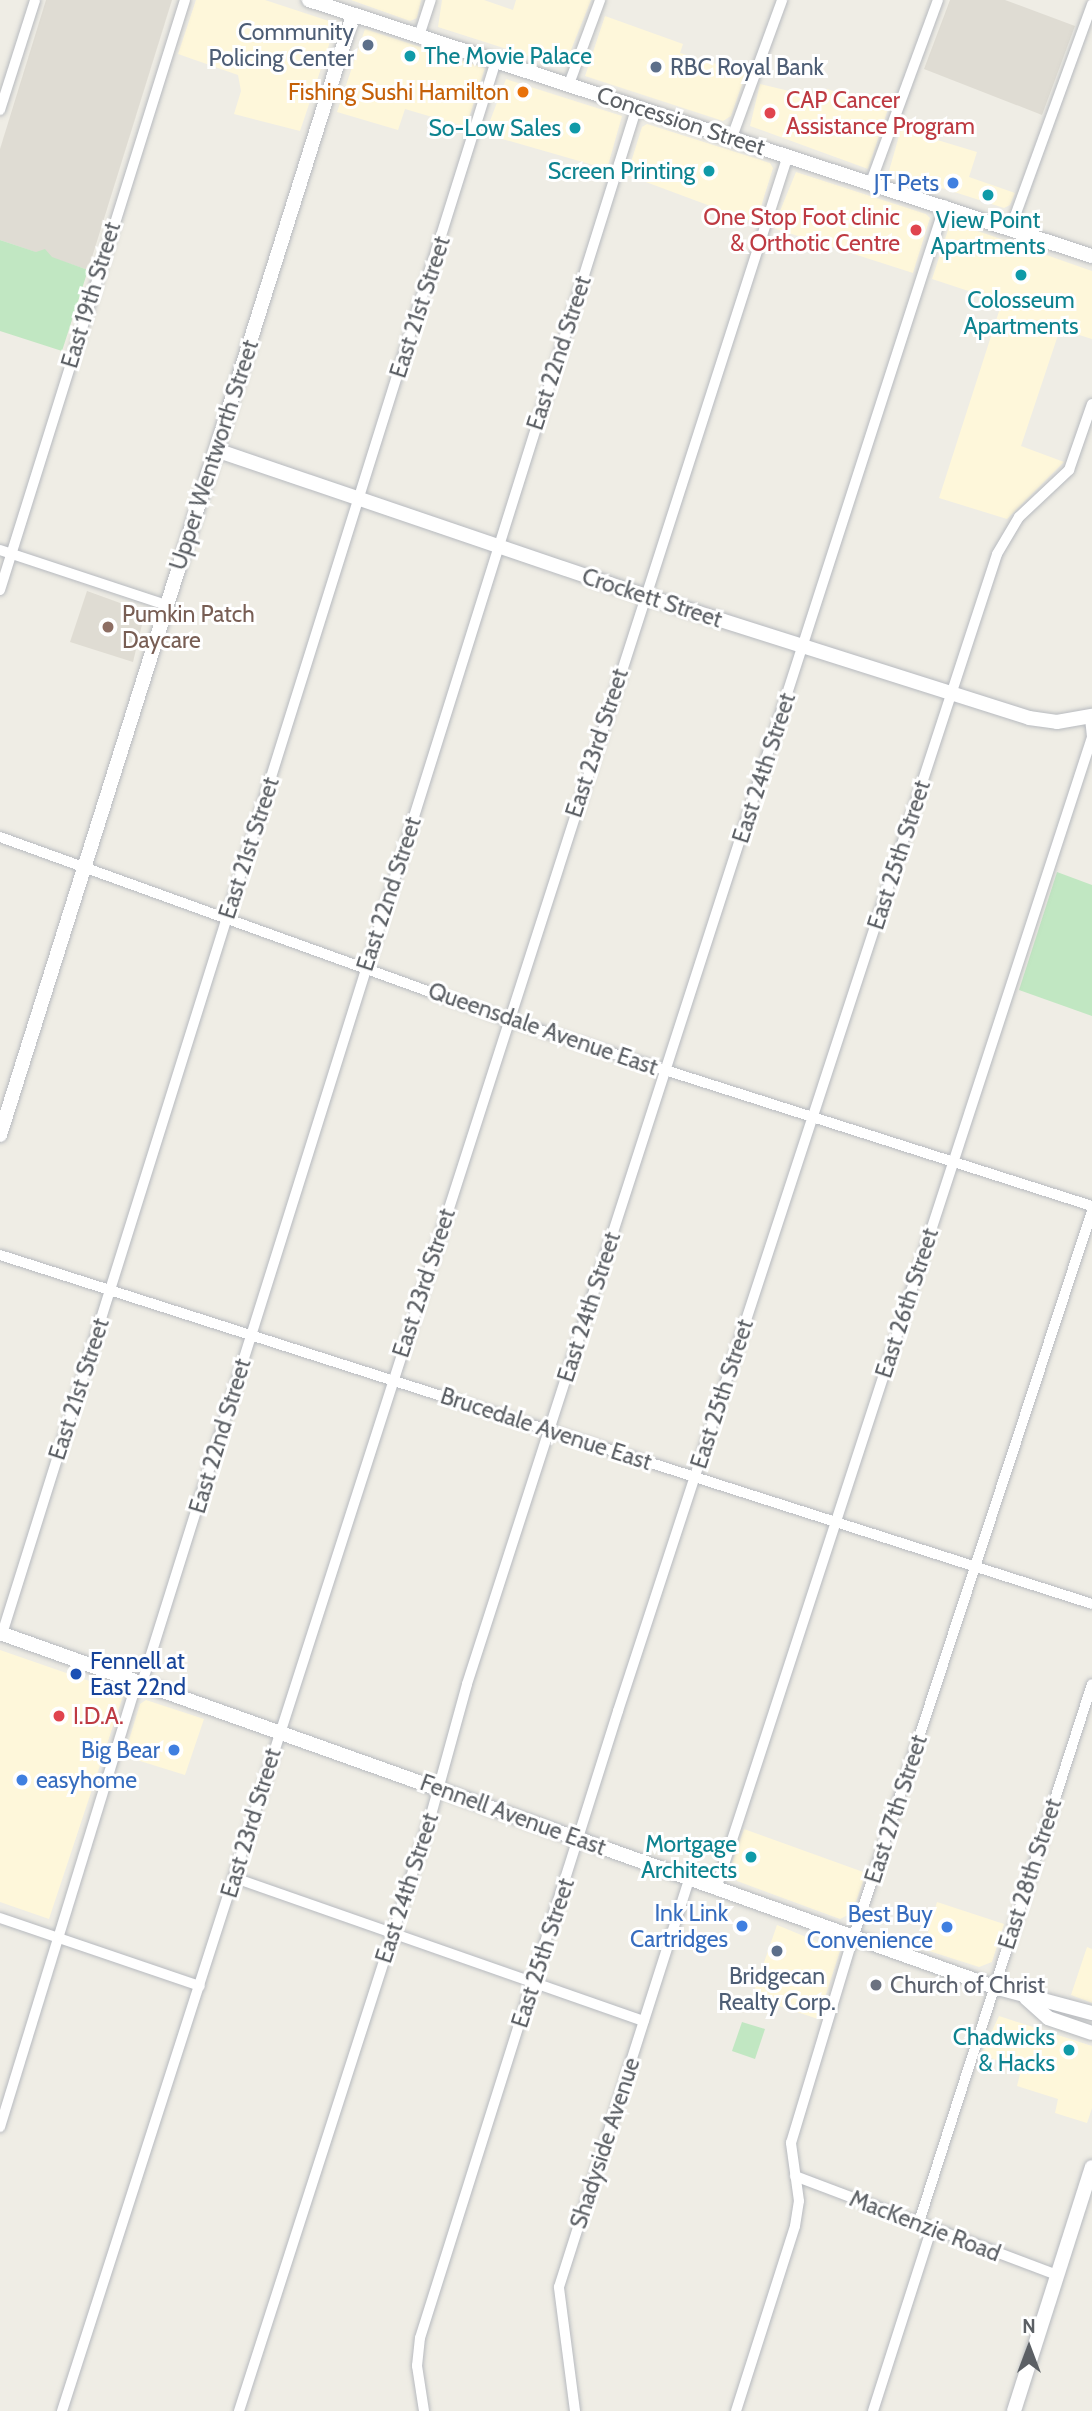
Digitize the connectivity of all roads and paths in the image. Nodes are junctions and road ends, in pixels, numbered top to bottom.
1 (35, 0) edge
2 (185, 0) edge
3 (309, 0) edge
4 (431, 0) edge
5 (600, 0) edge
6 (782, 0) edge
7 (938, 0) edge
8 (1092, 4) edge
9 (353, 15) junction
10 (419, 36) junction
11 (496, 61) junction
12 (569, 84) junction
13 (637, 106) junction
14 (0, 110) edge
15 (732, 137) junction
16 (788, 155) junction
17 (872, 182) junction
18 (944, 205) junction
19 (1011, 227) junction
20 (1092, 256) edge
21 (1092, 404) edge
22 (216, 450) junction
23 (358, 498) junction
24 (497, 546) junction
25 (0, 550) edge
26 (11, 554) junction
27 (0, 590) edge
28 (645, 596) junction
29 (166, 605) junction
30 (802, 646) junction
31 (951, 693) junction
32 (1091, 716) edge
33 (0, 837) edge
34 (85, 866) junction
35 (227, 917) junction
36 (366, 967) junction
37 (508, 1020) junction
38 (665, 1070) junction
39 (813, 1117) junction
40 (0, 1135) edge
41 (953, 1162) junction
42 (1092, 1209) edge
43 (0, 1255) edge
44 (110, 1290) junction
45 (252, 1335) junction
46 (394, 1380) junction
47 (549, 1431) junction
48 (694, 1477) junction
49 (835, 1523) junction
50 (975, 1566) junction
51 (1092, 1604) edge
52 (1, 1634) edge
53 (139, 1682) junction
54 (1092, 1684) edge
55 (280, 1731) junction
56 (438, 1788) junction
57 (579, 1840) junction
58 (235, 1878) junction
59 (689, 1879) junction
60 (716, 1889) junction
61 (0, 1918) edge
62 (393, 1932) junction
63 (58, 1938) junction
64 (853, 1938) junction
65 (534, 1983) junction
66 (200, 1986) junction
67 (993, 1987) junction
68 (1026, 1998) junction
69 (1092, 2013) edge
70 (644, 2021) junction
71 (1092, 2033) edge
72 (0, 2127) edge
73 (1092, 2167) edge
74 (795, 2176) junction
75 (1087, 2200) edge
76 (918, 2225) junction
77 (931, 2230) junction
78 (1057, 2275) junction
79 (243, 2410) edge
80 (62, 2411) edge
81 (424, 2411) edge
82 (575, 2411) edge
83 (736, 2411) edge
84 (873, 2411) edge
85 (1014, 2411) edge

1 - 14 street
2 - 26 street, East 19th Street
3 - 9 main road, Concession Street
4 - 10 street
5 - 12 street
6 - 15 street
7 - 17 street
8 - 19 street
9 - 10 main road, Concession Street
9 - 22 main road, Upper Wentworth Street
10 - 11 main road, Concession Street
11 - 12 main road, Concession Street
11 - 23 street, East 21st Street
12 - 13 main road, Concession Street
13 - 15 main road, Concession Street
13 - 24 street, East 22nd Street
15 - 16 main road, Concession Street
16 - 17 main road, Concession Street
16 - 28 street, East 23rd Street
17 - 18 main road, Concession Street
18 - 19 main road, Concession Street
18 - 30 street, East 24th Street
19 - 20 main road, Concession Street
21 - 31 street, East 25th Street
22 - 23 main road, Crockett Street
22 - 29 main road, Upper Wentworth Street
23 - 24 main road, Crockett Street
23 - 35 street, East 21st Street
24 - 28 main road, Crockett Street
24 - 36 street, East 22nd Street
25 - 26 street
26 - 27 street, East 19th Street
26 - 29 street
28 - 30 main road, Crockett Street
28 - 37 street, East 23rd Street
29 - 34 main road, Upper Wentworth Street
30 - 31 main road, Crockett Street
30 - 38 street, East 24th Street
31 - 32 main road, Crockett Street
31 - 39 street, East 25th Street
32 - 41 street, East 26th Street
33 - 34 street, Queensdale Avenue East
34 - 35 street, Queensdale Avenue East
34 - 40 main road, Upper Wentworth Street
35 - 36 street, Queensdale Avenue East
35 - 44 street, East 21st Street
36 - 37 street, Queensdale Avenue East
36 - 45 street, East 22nd Street
37 - 38 street, Queensdale Avenue East
37 - 46 street, East 23rd Street
38 - 39 street, Queensdale Avenue East
38 - 47 street, East 24th Street
39 - 41 street, Queensdale Avenue East
39 - 48 street, East 25th Street
41 - 42 street, Queensdale Avenue East
41 - 49 street, East 26th Street
42 - 50 street, East 27th Street
43 - 44 street, Brucedale Avenue East
44 - 45 street, Brucedale Avenue East
44 - 52 street, East 21st Street
45 - 46 street, Brucedale Avenue East
45 - 53 street, East 22nd Street
46 - 47 street, Brucedale Avenue East
46 - 55 street, East 23rd Street
47 - 48 street, Brucedale Avenue East
47 - 56 street, East 24th Street
48 - 49 street, Brucedale Avenue East
48 - 57 street, East 25th Street
49 - 50 street, Brucedale Avenue East
49 - 60 street, East 26th Street
50 - 51 street, Brucedale Avenue East
50 - 64 street, East 27th Street
52 - 53 main road, Fennell Avenue East
53 - 55 main road, Fennell Avenue East
53 - 63 street, East 22nd Street
54 - 67 street, East 28th Street
55 - 56 main road, Fennell Avenue East
55 - 58 street, East 23rd Street
56 - 57 main road, Fennell Avenue East
56 - 62 street, East 24th Street
57 - 59 main road, Fennell Avenue East
57 - 65 street, East 25th Street
58 - 62 street
58 - 66 street, East 23rd Street
59 - 60 main road, Fennell Avenue East
59 - 70 street, Shadyside Avenue
60 - 64 main road, Fennell Avenue East
61 - 63 street
62 - 65 street
62 - 79 street, East 24th Street
63 - 66 street
63 - 72 street, East 22nd Street
64 - 67 main road, Fennell Avenue East
64 - 74 street, East 27th Street
65 - 70 street
65 - 81 street, East 25th Street
66 - 80 street, East 23rd Street
67 - 68 main road, Fennell Avenue East
67 - 76 street, East 28th Street
68 - 69 main road, Fennell Avenue East
68 - 71 main road, Fennell Avenue East
70 - 82 street, Shadyside Avenue
73 - 75 main road
74 - 76 street, MacKenzie Road
74 - 83 street, East 27th Street
75 - 78 main road
76 - 77 street, MacKenzie Road
77 - 78 street, MacKenzie Road
77 - 84 street
78 - 85 main road

